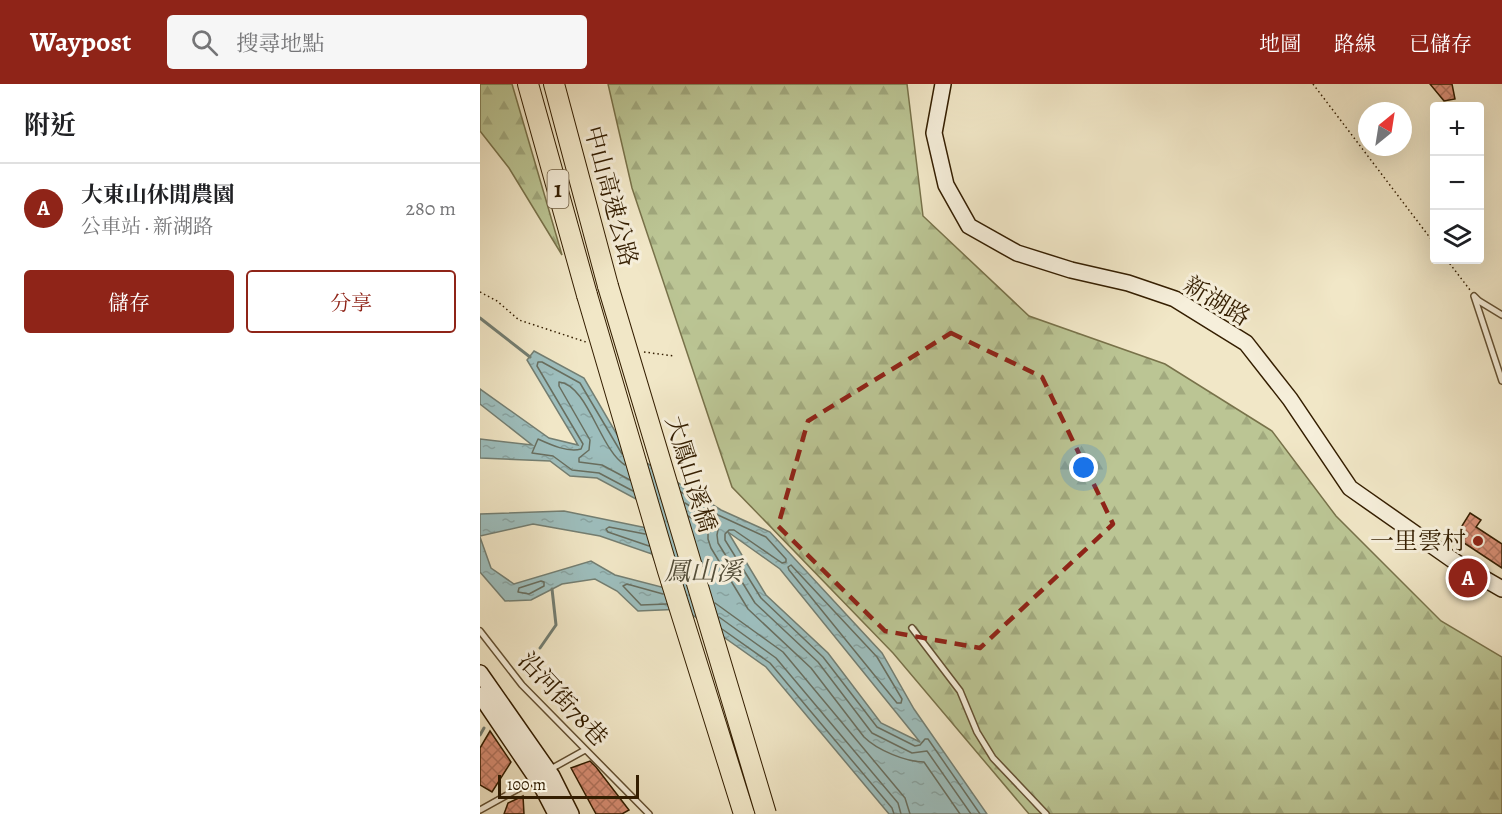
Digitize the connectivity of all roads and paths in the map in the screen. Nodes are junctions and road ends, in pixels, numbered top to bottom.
1 (528, 84) edge
2 (554, 84) edge
3 (943, 84) edge
4 (1313, 84) edge
5 (1430, 238) edge
6 (1450, 264) edge
7 (608, 286) joint
8 (480, 292) edge
9 (587, 295) joint
10 (1474, 296) junction
11 (1502, 315) edge
12 (588, 342) dead end
13 (1502, 381) edge
14 (1502, 590) edge
15 (912, 628) dead end
16 (480, 631) edge
17 (480, 673) edge
18 (481, 700) edge
19 (585, 750) junction
20 (542, 774) junction
21 (480, 810) edge
22 (556, 814) edge
23 (570, 814) edge
24 (649, 814) edge
25 (744, 814) edge
26 (766, 814) edge
27 (1046, 814) edge

1 - 9 highway, 中山高速公路 / 1
2 - 7 highway, 中山高速公路 / 1
3 - 14 main road, 新湖路
4 - 5 path
6 - 10 path
7 - 26 highway, 大鳳山溪橋 / 1, bridge
8 - 12 path
9 - 25 highway, 大鳳山溪橋 / 1, bridge
10 - 11 lane
10 - 13 lane
15 - 27 lane
16 - 19 lane, 沿河街78巷
17 - 20 main road
18 - 20 main road
19 - 20 lane
19 - 24 lane, 沿河街78巷
20 - 21 lane
20 - 22 main road
20 - 23 main road

